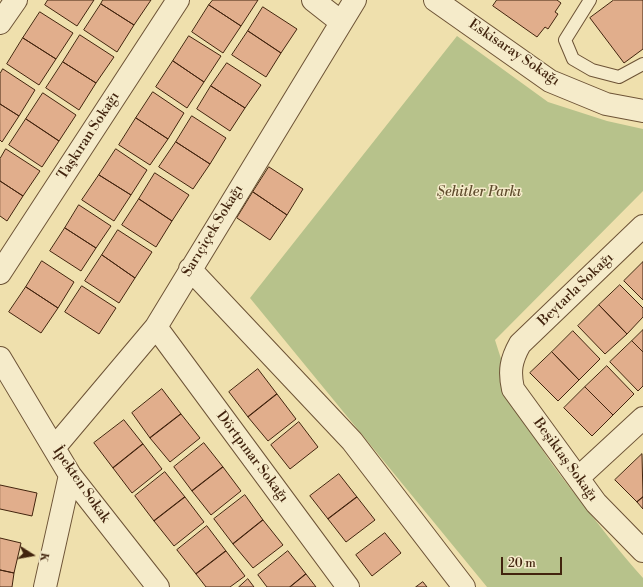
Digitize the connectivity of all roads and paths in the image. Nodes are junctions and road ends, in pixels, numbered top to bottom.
1 (16, 0) edge
2 (178, 0) edge
3 (312, 0) edge
4 (355, 0) edge
5 (586, 1) edge
6 (447, 3) edge
7 (341, 22) junction
8 (0, 23) edge
9 (643, 64) edge
10 (643, 111) edge
11 (643, 226) edge
12 (190, 269) junction
13 (0, 273) edge
14 (156, 327) junction
15 (0, 358) edge
16 (512, 358) joint
17 (643, 418) edge
18 (54, 448) junction
19 (70, 475) junction
20 (578, 478) junction
21 (643, 551) edge
22 (45, 587) edge
23 (158, 587) edge
24 (348, 587) edge
25 (464, 587) edge

1 - 8 street
2 - 13 street, Taşkıran Sokağı
3 - 7 street
4 - 7 street, Sarıçiçek Sokağı
5 - 9 lane
6 - 10 street, Eskisaray Sokağı
7 - 12 street, Sarıçiçek Sokağı
11 - 16 street, Beytarla Sokağı
12 - 14 street, Sarıçiçek Sokağı
12 - 25 street
14 - 18 street, Sarıçiçek Sokağı
14 - 24 street, Dörtpınar Sokağı
15 - 18 street, İpekten Sokak
16 - 20 street, Beşiktaş Sokağı
17 - 20 street
18 - 19 street, İpekten Sokak
19 - 22 street
19 - 23 street, İpekten Sokak
20 - 21 street, Beşiktaş Sokağı

